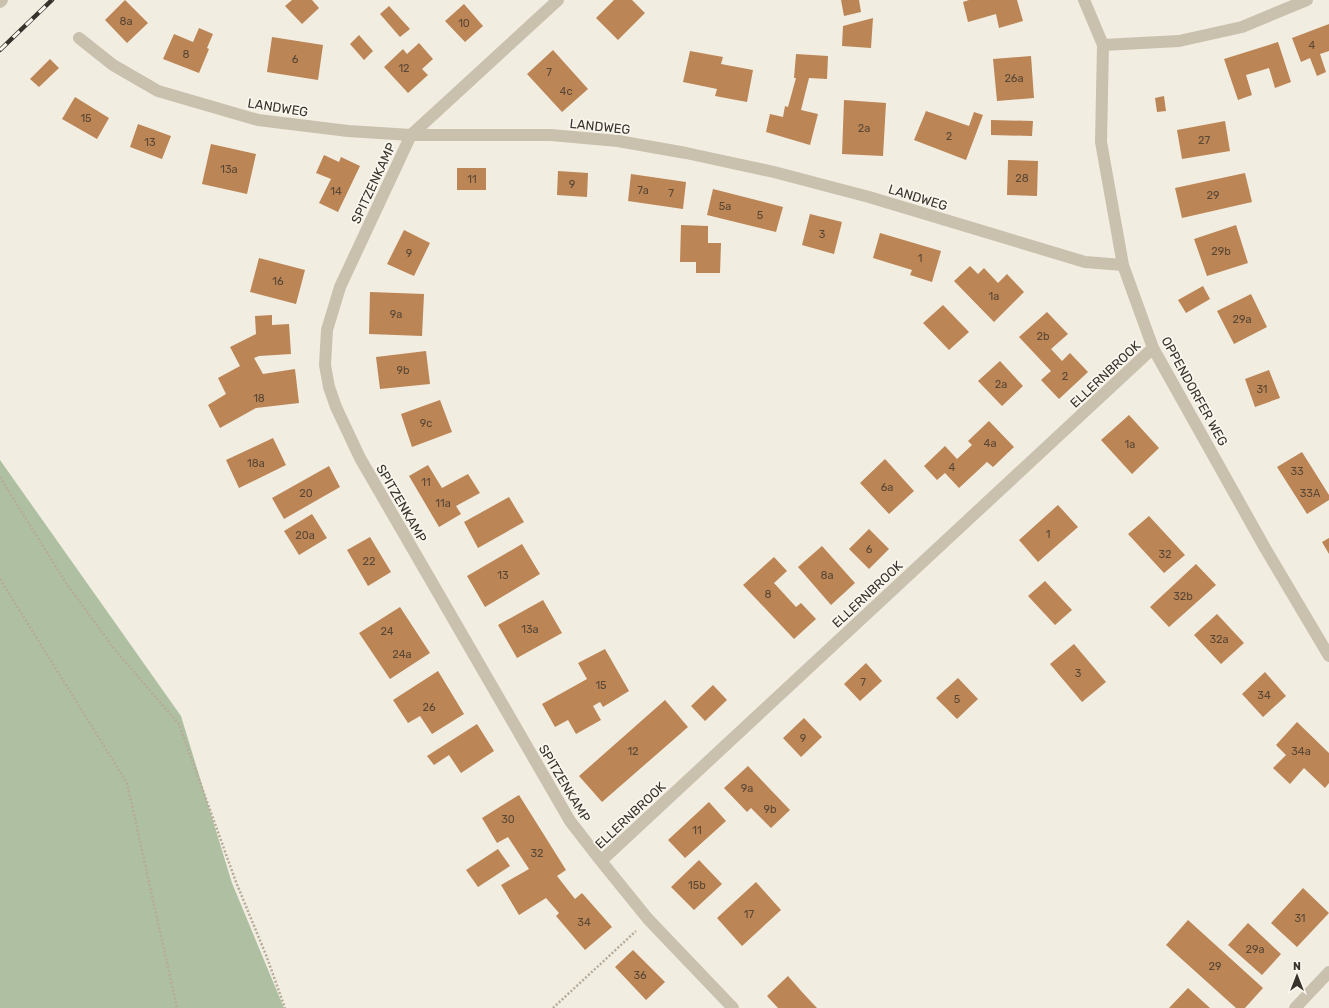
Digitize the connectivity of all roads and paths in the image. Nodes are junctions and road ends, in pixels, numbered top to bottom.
1 (558, 0) edge
2 (1084, 0) edge
3 (1307, 0) edge
4 (79, 38) dead end
5 (1103, 45) junction
6 (411, 135) junction
7 (1124, 265) junction
8 (1153, 348) junction
9 (0, 476) edge
10 (0, 579) edge
11 (1329, 656) edge
12 (600, 861) junction
13 (648, 919) junction
14 (1329, 972) edge
15 (177, 1008) edge
16 (285, 1008) edge
17 (553, 1008) edge
18 (733, 1008) edge
19 (1295, 1008) edge

1 - 6 street, SPITZENKAMP
2 - 5 street, OPPENDORFER WEG
3 - 5 street
4 - 6 street, LANDWEG
5 - 7 street, OPPENDORFER WEG
6 - 7 street, LANDWEG
6 - 12 street, SPITZENKAMP
7 - 8 street, OPPENDORFER WEG
8 - 11 street, OPPENDORFER WEG
8 - 12 street, ELLERNBROOK
9 - 16 path
10 - 15 path
12 - 13 street, SPITZENKAMP
13 - 17 path
13 - 18 street, SPITZENKAMP
14 - 19 street

